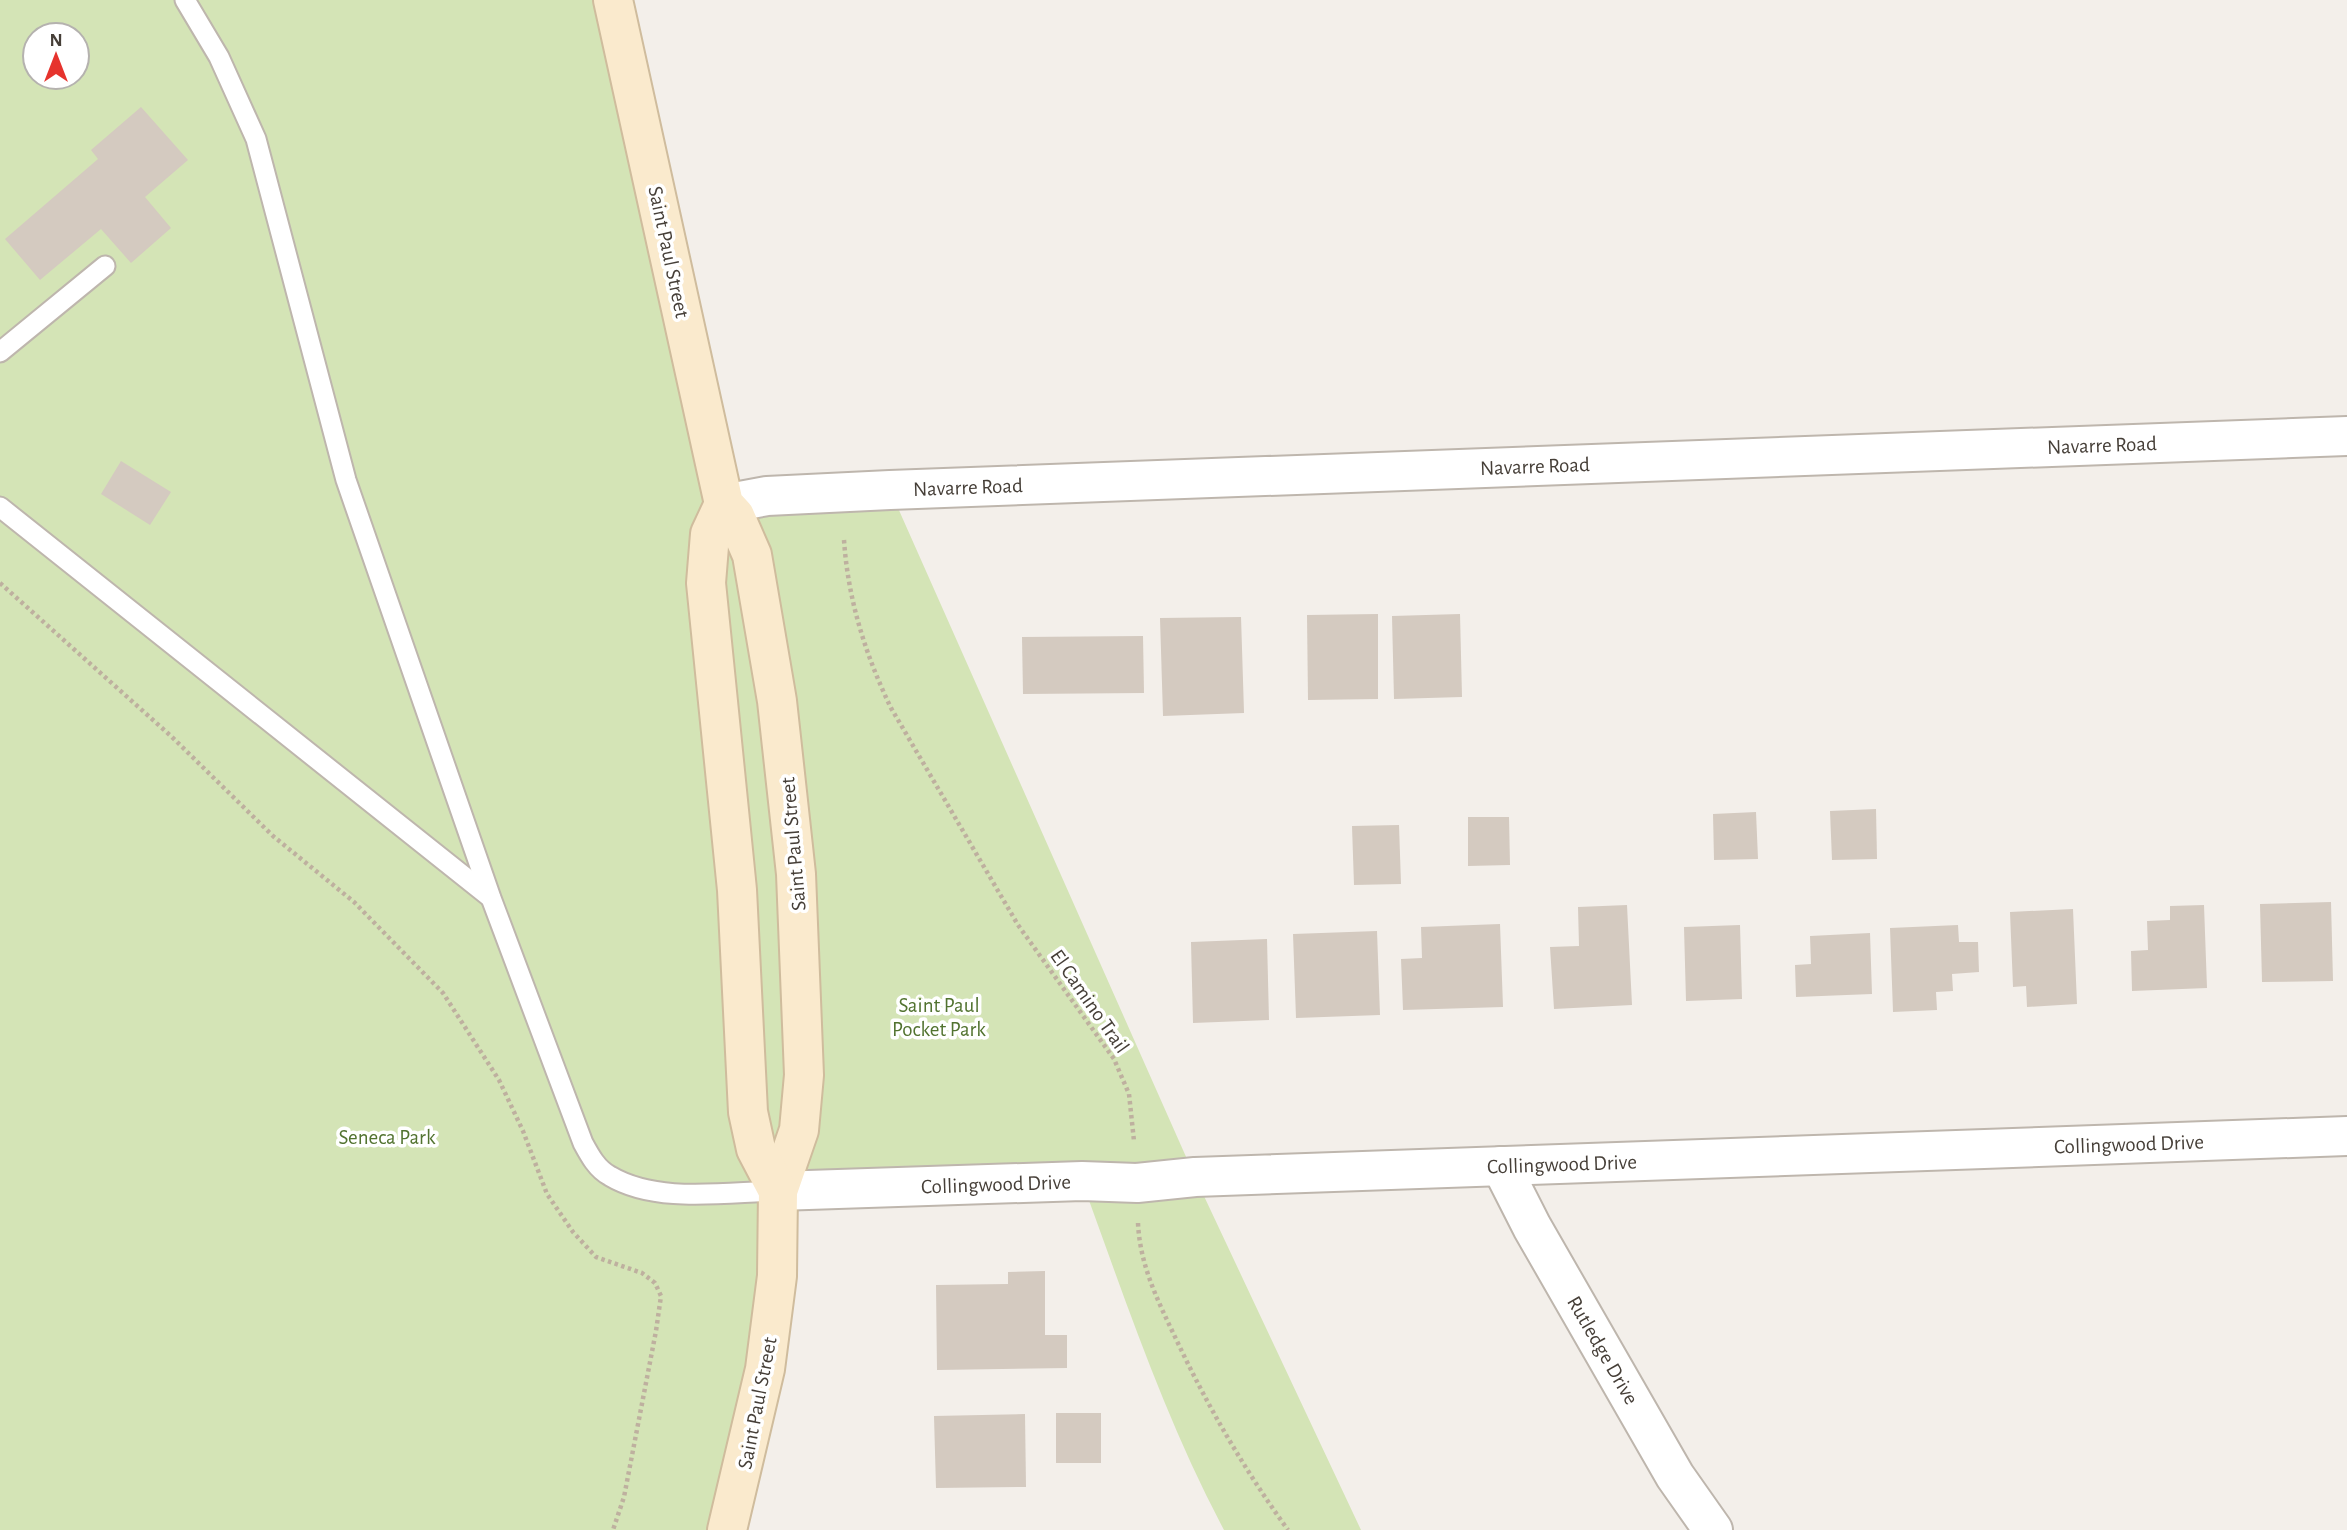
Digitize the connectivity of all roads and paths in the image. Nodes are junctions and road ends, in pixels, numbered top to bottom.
1 (185, 0) edge
2 (613, 0) edge
3 (104, 266) dead end
4 (0, 352) edge
5 (2347, 436) edge
6 (724, 504) junction
7 (0, 507) edge
8 (844, 540) dead end
9 (0, 583) edge
10 (491, 898) junction
11 (2347, 1136) edge
12 (1501, 1166) junction
13 (1137, 1183) junction
14 (778, 1191) junction
15 (613, 1530) edge
16 (727, 1530) edge
17 (1288, 1530) edge
18 (1713, 1530) edge

1 - 10 lane
2 - 6 main road, Saint Paul Street
3 - 4 lane
5 - 6 street, Navarre Road
6 - 14 main road, Saint Paul Street
6 - 14 main road, Saint Paul Street
7 - 10 lane
8 - 13 path, El Camino Trail
9 - 15 path
10 - 14 lane
11 - 12 street, Collingwood Drive
12 - 13 street, Collingwood Drive
12 - 18 street, Rutledge Drive
13 - 14 street, Collingwood Drive
13 - 17 path, El Camino Trail
14 - 16 main road, Saint Paul Street

